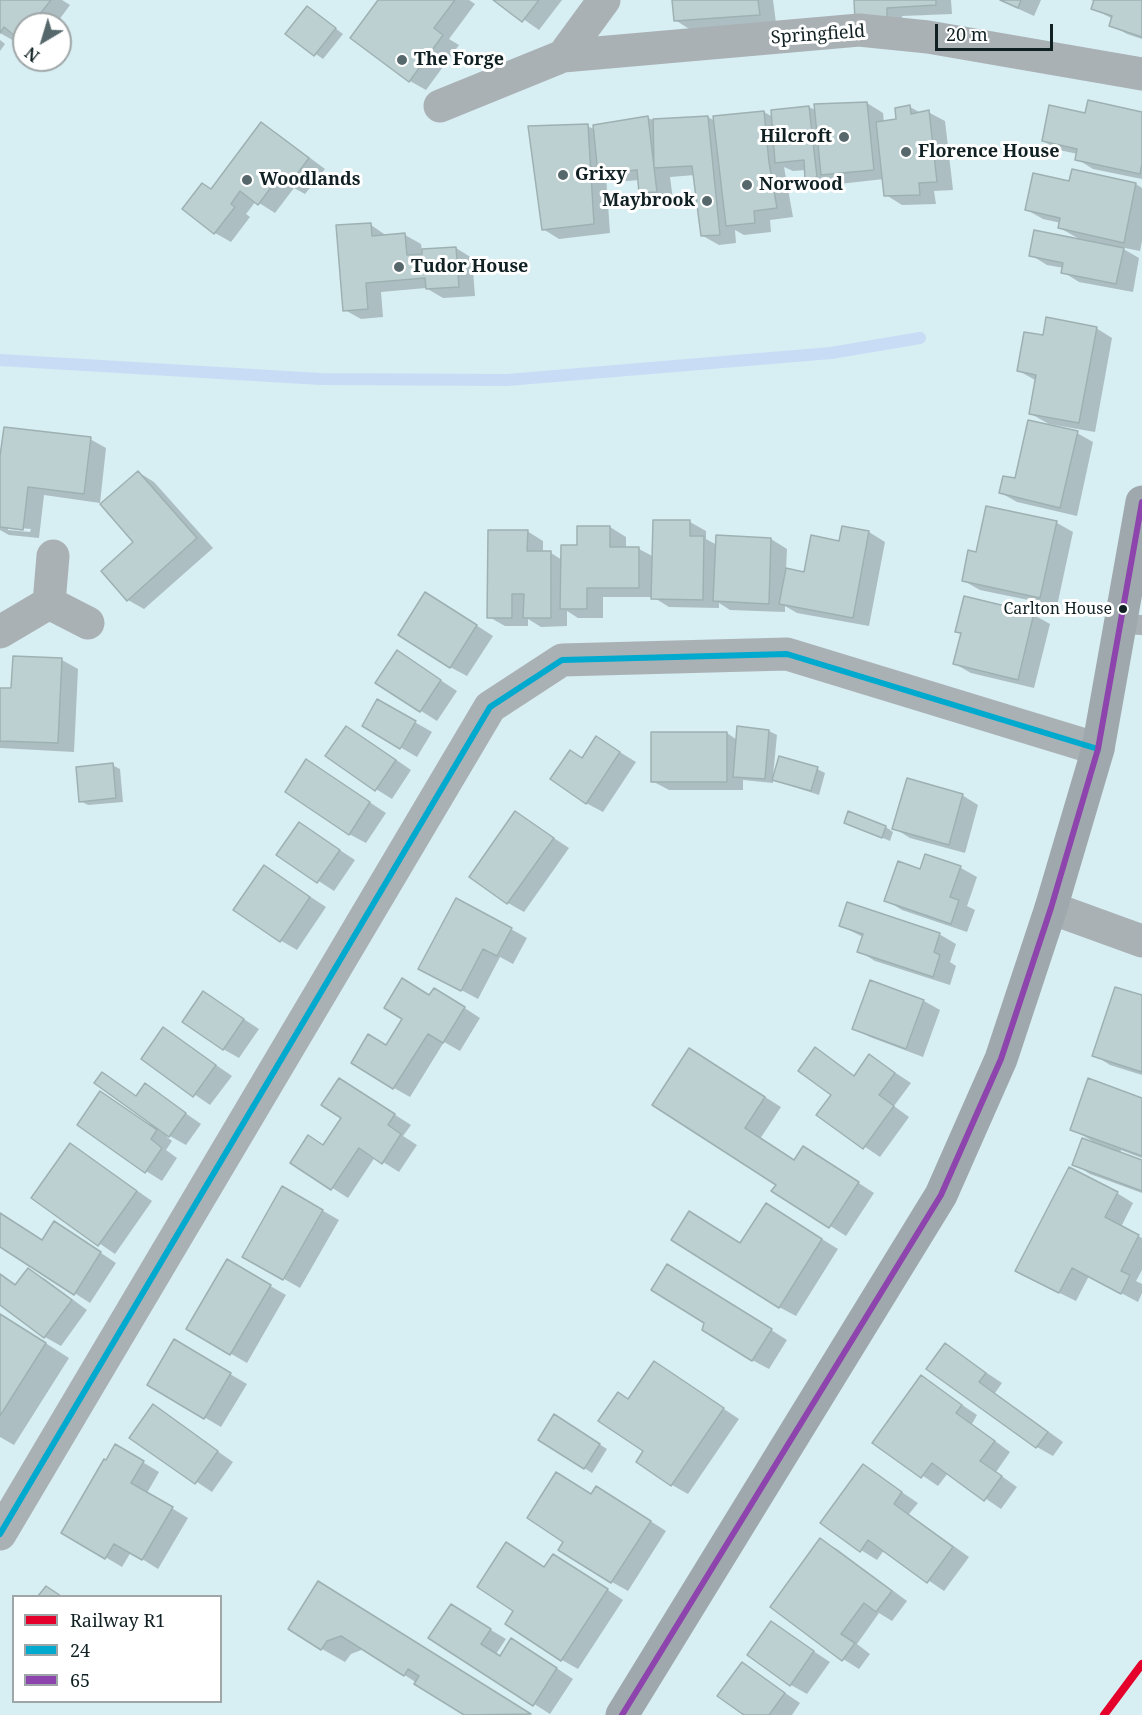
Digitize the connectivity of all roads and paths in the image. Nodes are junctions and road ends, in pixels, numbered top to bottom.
1 (604, 0) edge
2 (563, 56) junction
3 (1142, 74) edge
4 (440, 106) dead end
5 (1142, 502) edge
6 (53, 556) dead end
7 (49, 603) junction
8 (88, 623) dead end
9 (1131, 625) edge
10 (0, 632) edge
11 (1098, 749) junction
12 (1051, 908) junction
13 (1142, 941) edge
14 (0, 1534) edge
15 (622, 1715) edge

1 - 2 street
2 - 3 street, Springfield
2 - 4 street, Springfield
5 - 9 main road
6 - 7 street
7 - 8 street
7 - 10 street
9 - 11 main road
11 - 12 main road
11 - 14 street
12 - 13 street
12 - 15 main road

